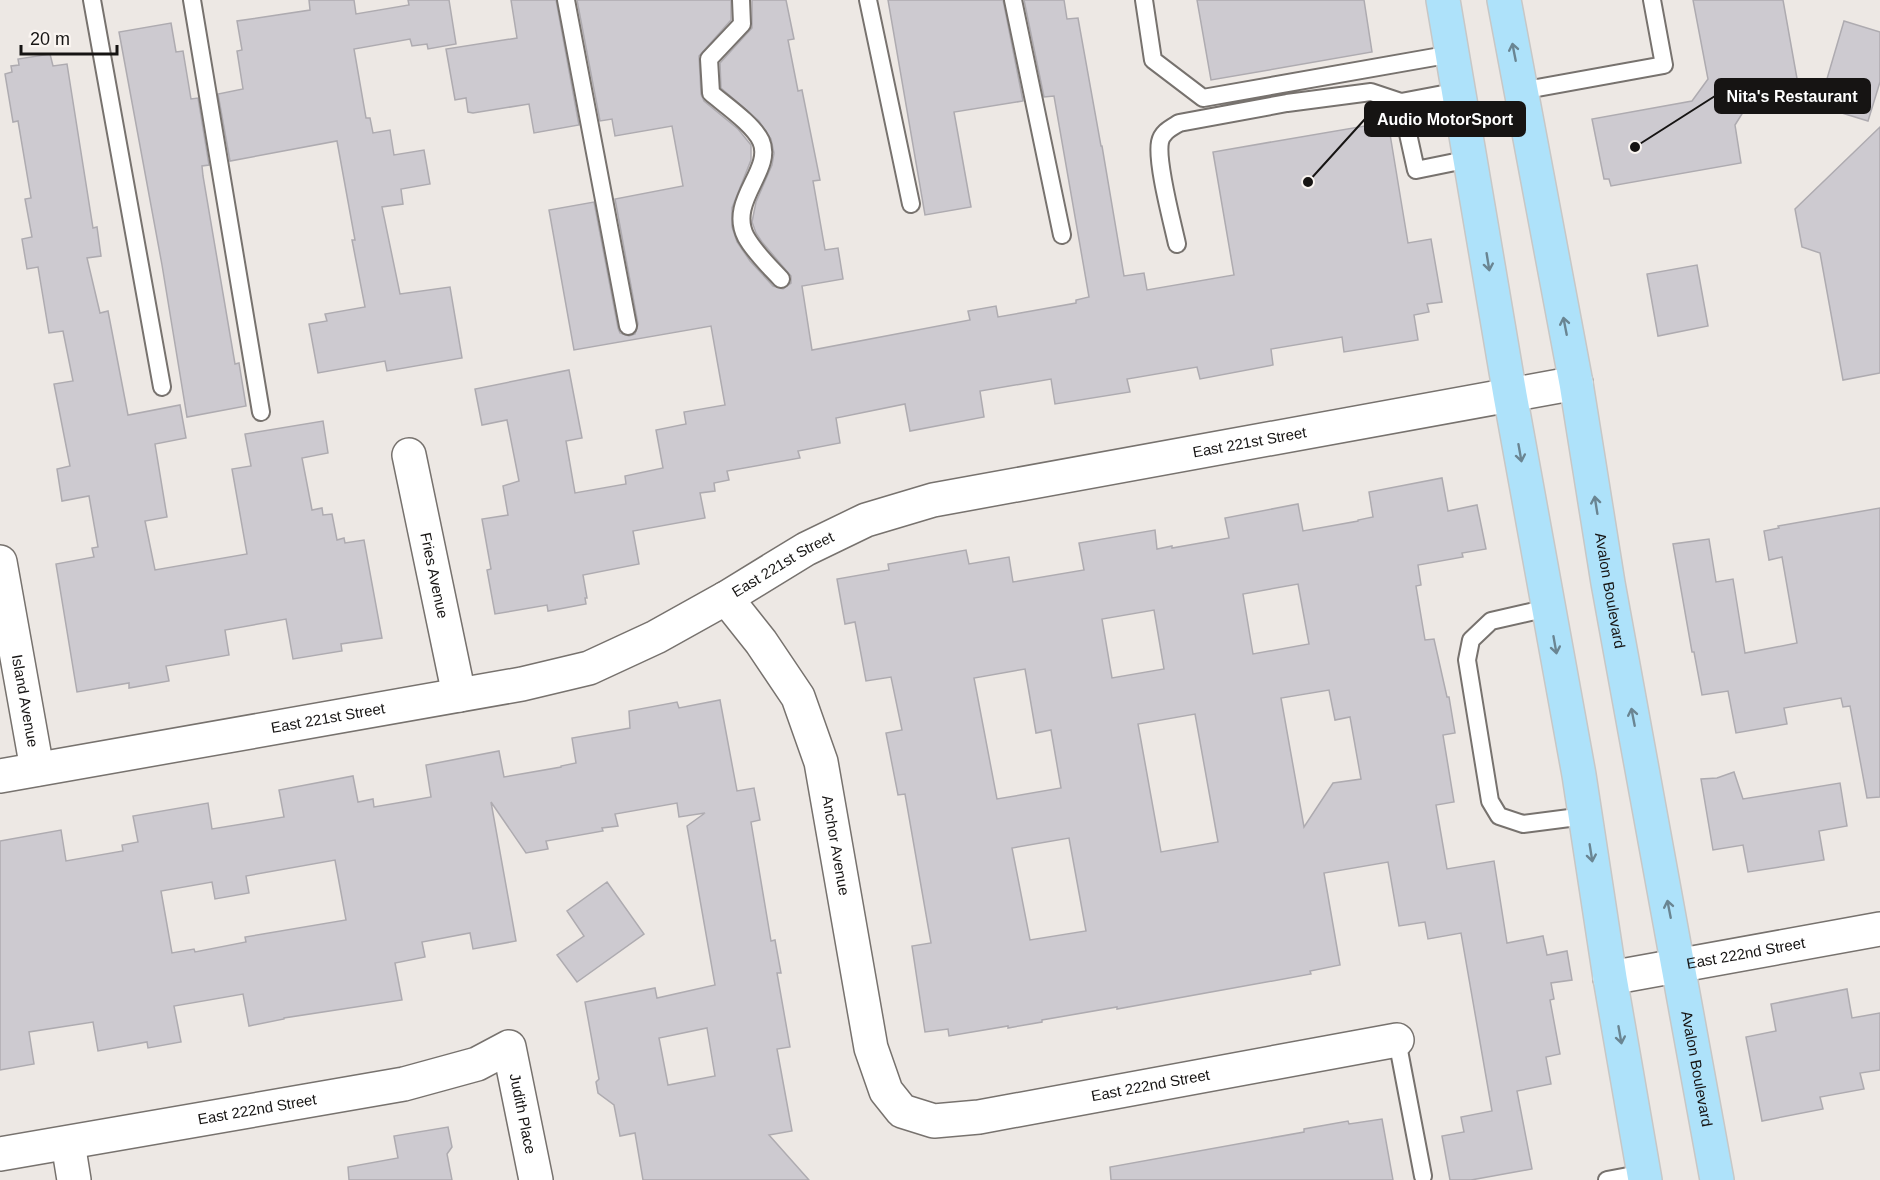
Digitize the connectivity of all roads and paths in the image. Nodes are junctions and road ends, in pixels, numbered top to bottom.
1 (92, 0) edge
2 (192, 0) edge
3 (566, 0) edge
4 (741, 0) edge
5 (868, 0) edge
6 (1013, 0) edge
7 (1144, 0) edge
8 (1443, 0) edge
9 (1504, 0) edge
10 (1652, 0) edge
11 (1452, 54) junction
12 (1459, 91) junction
13 (1521, 91) junction
14 (1401, 102) junction
15 (1470, 159) junction
16 (911, 204) dead end
17 (1062, 235) dead end
18 (1177, 244) dead end
19 (781, 279) dead end
20 (628, 326) dead end
21 (1576, 383) junction
22 (162, 387) dead end
23 (1510, 395) junction
24 (261, 412) dead end
25 (409, 455) dead end
26 (0, 562) edge
27 (726, 598) junction
28 (1548, 608) junction
29 (459, 695) junction
30 (37, 769) junction
31 (0, 776) edge
32 (1585, 816) junction
33 (1880, 929) edge
34 (1680, 966) junction
35 (1610, 978) junction
36 (1397, 1040) joint
37 (509, 1047) joint
38 (902, 1111) joint
39 (68, 1143) junction
40 (0, 1154) edge
41 (1423, 1176) dead end
42 (1644, 1177) edge
43 (75, 1180) edge
44 (536, 1180) edge
45 (1606, 1180) edge
46 (1717, 1180) edge

1 - 22 lane
2 - 24 lane
3 - 20 lane
4 - 19 lane
5 - 16 lane
6 - 17 lane
7 - 11 lane
8 - 11 main road
13 -> 9 main road, Avalon Boulevard
10 - 13 lane
11 - 12 main road
12 - 14 lane
12 - 15 main road
21 -> 13 main road, Avalon Boulevard
14 - 15 lane
14 - 18 lane
15 -> 23 main road
21 - 23 street, East 221st Street
34 -> 21 main road, Avalon Boulevard
23 - 27 street, East 221st Street
23 -> 28 main road
25 - 29 street, Fries Avenue
26 - 30 street, Island Avenue
27 - 29 street, East 221st Street
27 - 38 street, Anchor Avenue
28 -> 32 main road
28 - 32 lane
29 - 30 street, East 221st Street
30 - 31 street, East 221st Street
32 -> 35 main road
33 - 34 street, East 222nd Street
34 - 35 street, East 222nd Street
34 - 46 main road, Avalon Boulevard
35 -> 42 main road
36 - 38 street, East 222nd Street
36 - 41 lane
37 - 39 street, East 222nd Street
37 - 44 street, Judith Place
39 - 40 street, East 222nd Street
39 - 43 street
42 - 45 lane

